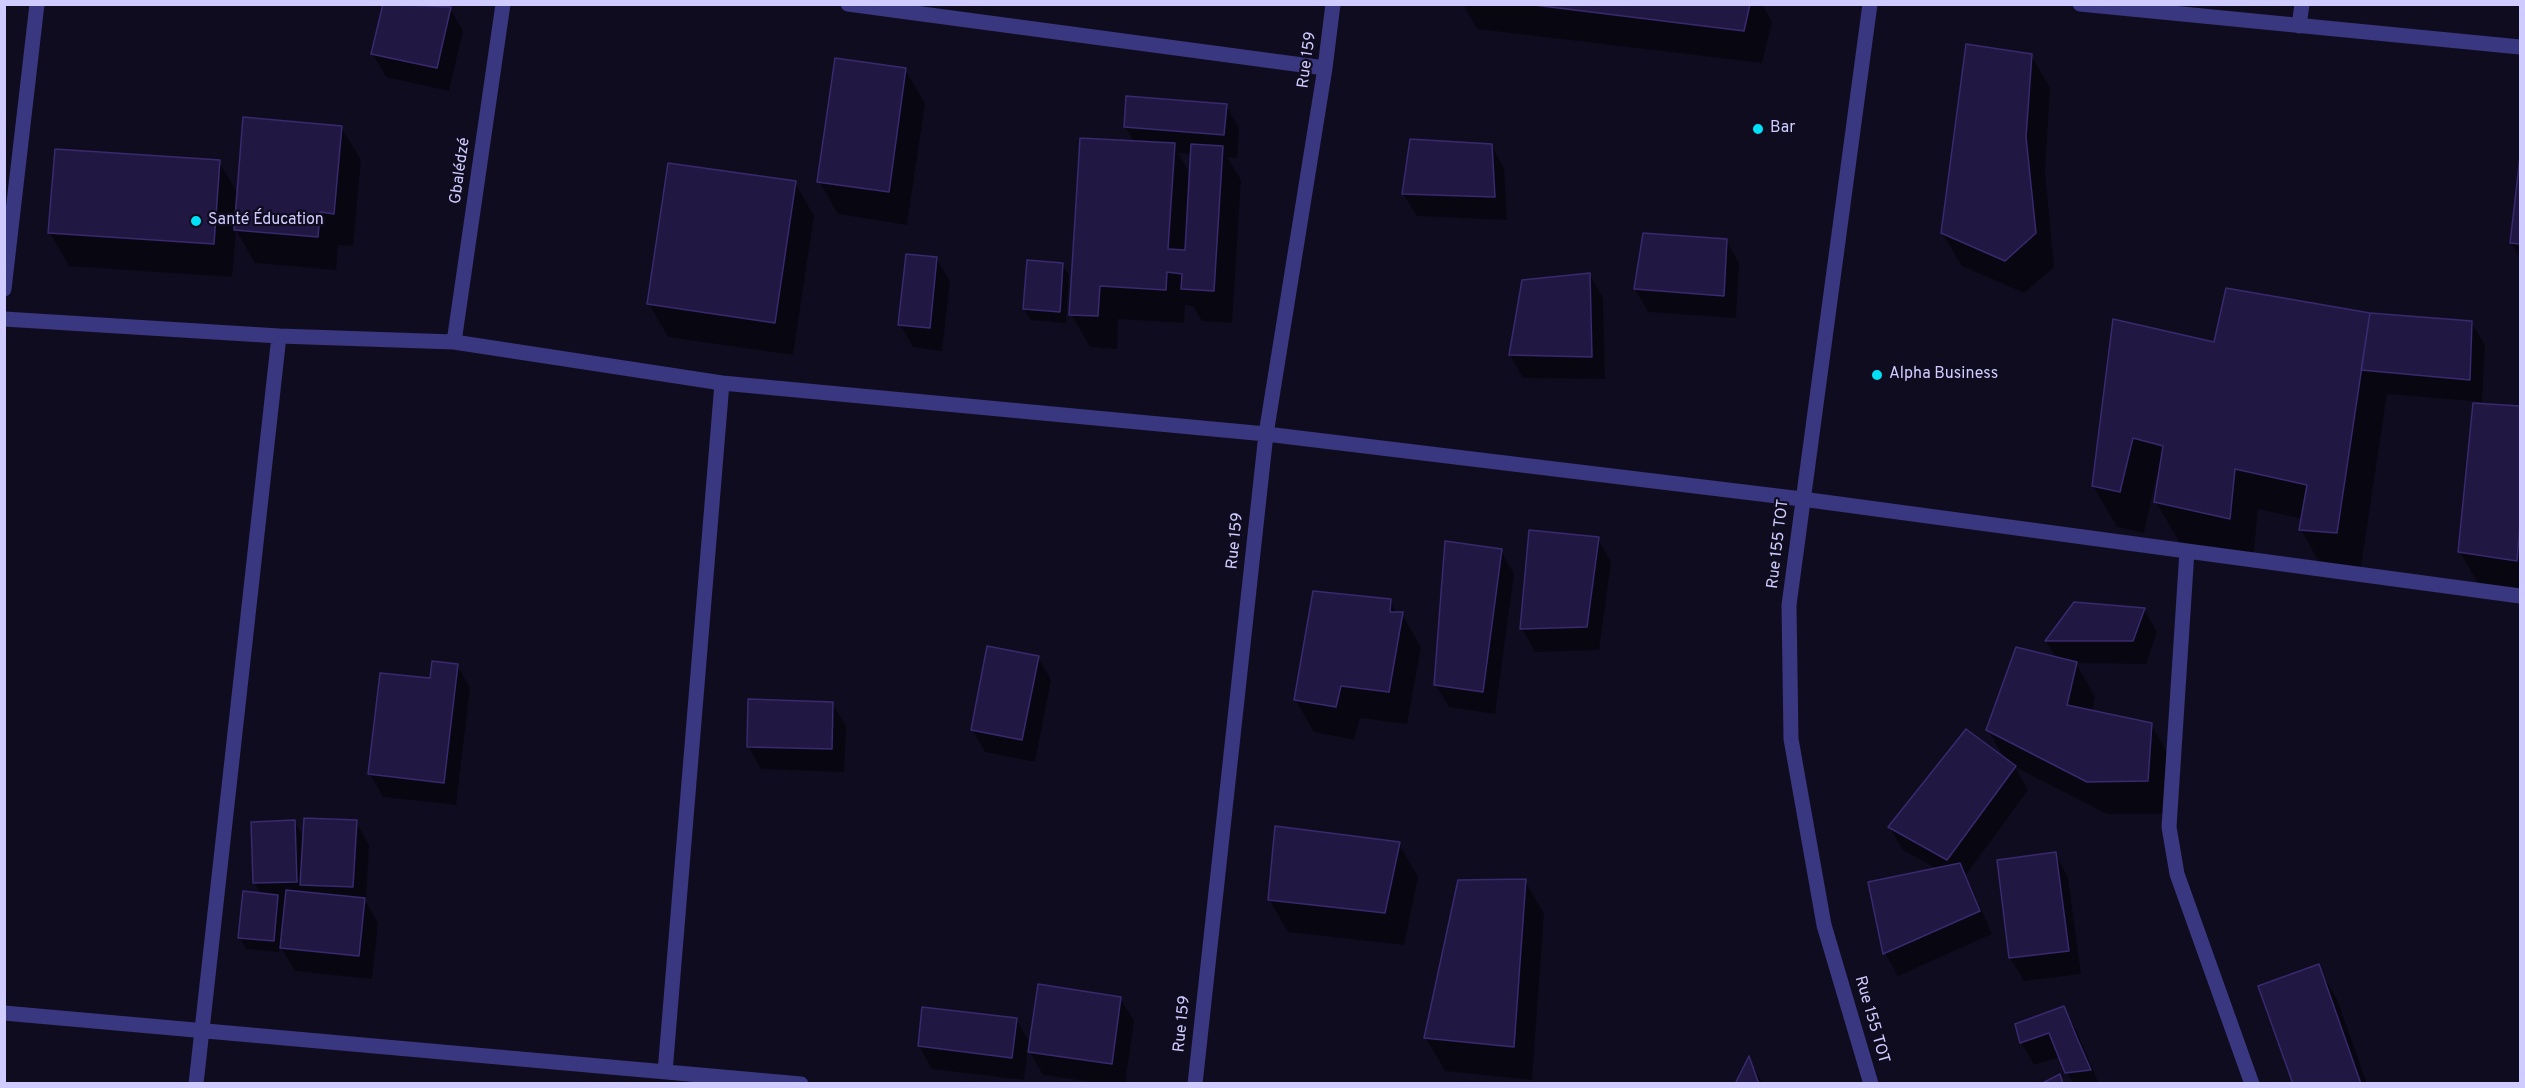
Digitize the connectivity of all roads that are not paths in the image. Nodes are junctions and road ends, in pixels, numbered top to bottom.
1 (37, 4) edge
2 (503, 4) edge
3 (848, 4) edge
4 (1333, 4) edge
5 (1870, 4) edge
6 (2080, 4) edge
7 (2302, 4) edge
8 (2299, 26) junction
9 (2520, 47) edge
10 (1325, 68) junction
11 (4, 289) edge
12 (4, 319) edge
13 (279, 336) junction
14 (454, 342) junction
15 (723, 383) junction
16 (1266, 434) junction
17 (1802, 499) junction
18 (2187, 551) junction
19 (2520, 596) edge
20 (4, 1013) edge
21 (202, 1030) junction
22 (664, 1072) junction
23 (196, 1083) edge
24 (801, 1083) edge
25 (1195, 1083) edge
26 (1871, 1083) edge
27 (2252, 1083) edge

1 - 11 street
2 - 14 street, Gbalédzé
3 - 10 street
4 - 10 street, Rue 159
5 - 17 street, Rue 155 TOT
6 - 8 street
7 - 8 street
8 - 9 street
10 - 16 street, Rue 159
12 - 13 street
13 - 14 street
13 - 21 street
14 - 15 street
15 - 16 street
15 - 22 street
16 - 17 street
16 - 25 street, Rue 159
17 - 18 street
17 - 26 street, Rue 155 TOT
18 - 19 street
18 - 27 street
20 - 21 street
21 - 22 street
21 - 23 street
22 - 24 street

